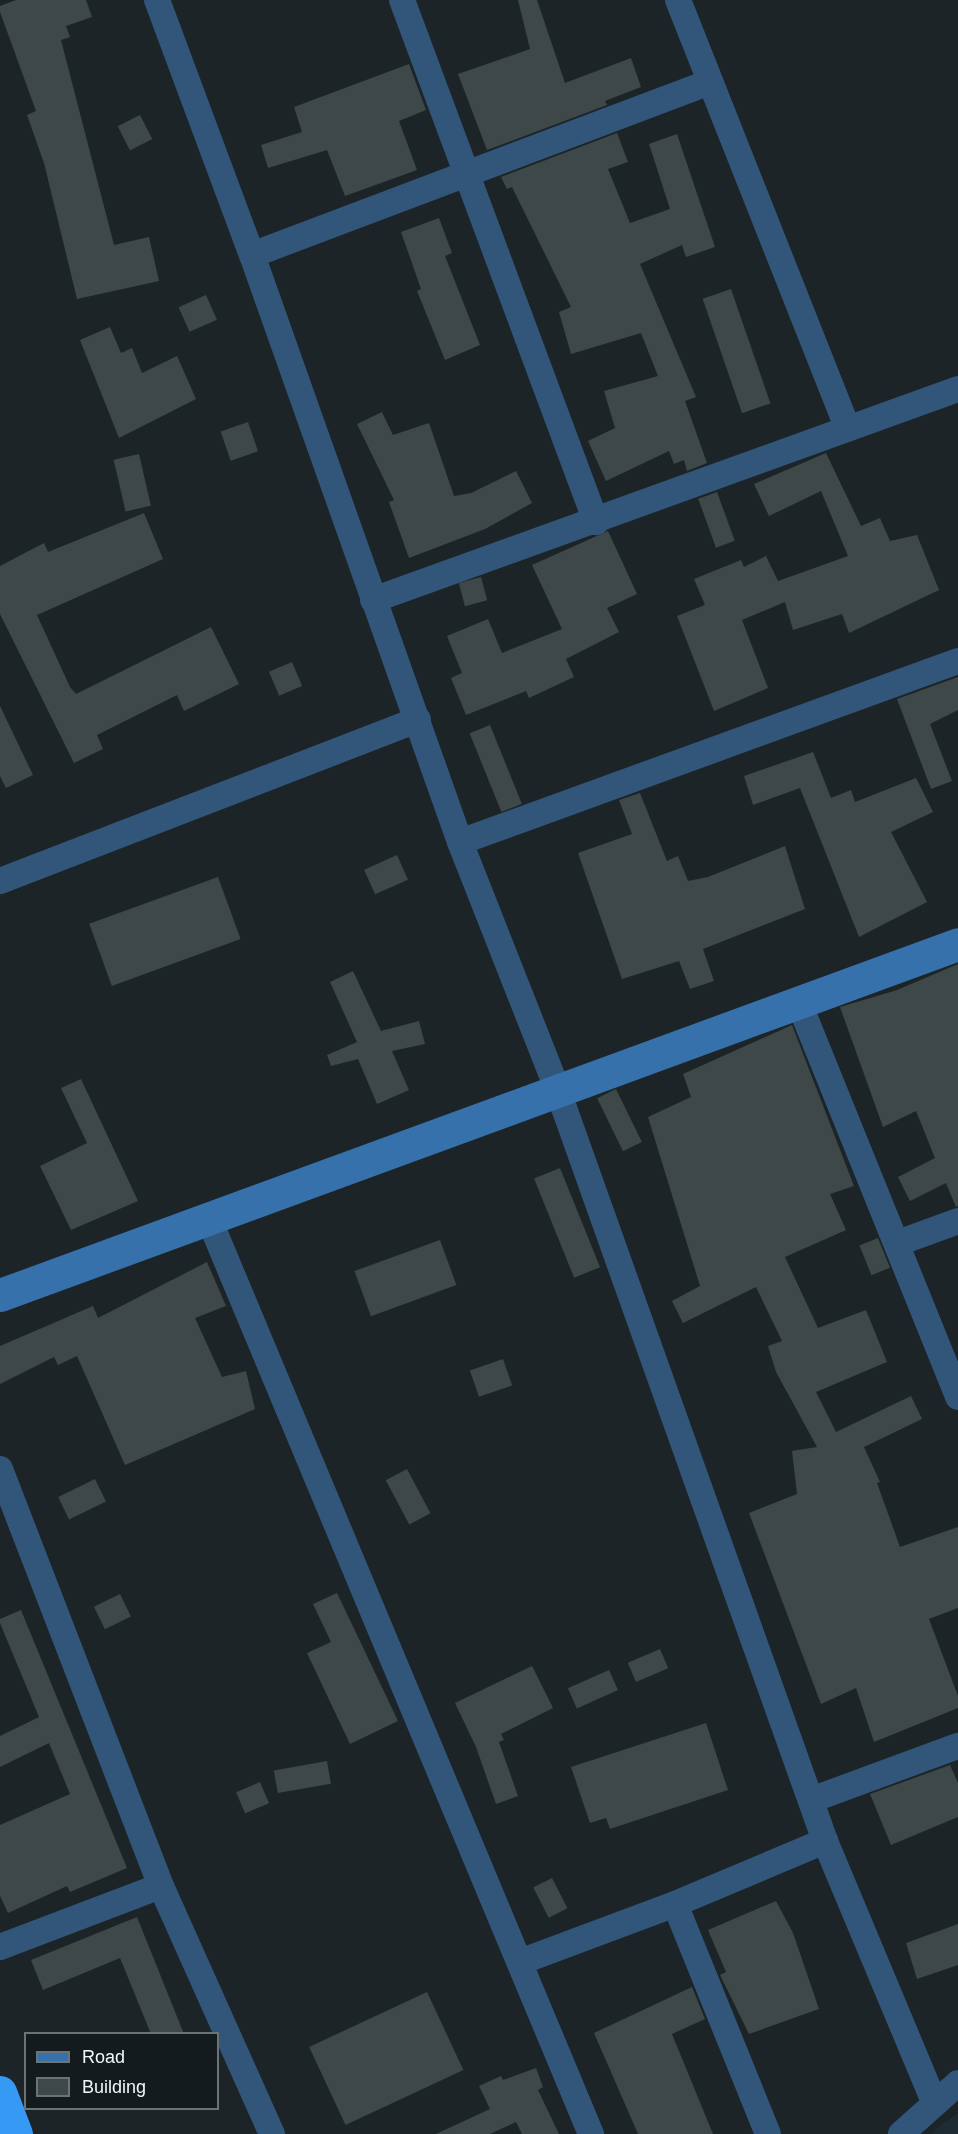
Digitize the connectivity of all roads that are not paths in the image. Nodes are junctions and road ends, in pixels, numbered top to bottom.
1 (157, 0) edge
2 (402, 0) edge
3 (678, 0) edge
4 (710, 82) junction
5 (468, 176) junction
6 (252, 255) junction
7 (958, 389) edge
8 (847, 426) junction
9 (596, 522) junction
10 (373, 600) junction
11 (958, 661) edge
12 (417, 720) junction
13 (460, 842) junction
14 (0, 881) edge
15 (958, 944) edge
16 (799, 1003) junction
17 (558, 1091) junction
18 (209, 1219) junction
19 (958, 1221) edge
20 (898, 1243) junction
21 (0, 1295) edge
22 (958, 1397) edge
23 (0, 1469) edge
24 (958, 1746) edge
25 (811, 1800) junction
26 (825, 1841) junction
27 (161, 1886) junction
28 (675, 1904) junction
29 (0, 1947) edge
30 (520, 1962) junction
31 (958, 2083) edge
32 (0, 2092) edge
33 (934, 2101) junction
34 (16, 2134) edge
35 (272, 2134) edge
36 (591, 2134) edge
37 (768, 2134) edge
38 (902, 2134) edge

1 - 6 street
2 - 5 street
3 - 4 street
4 - 5 street
4 - 8 street
5 - 6 street
5 - 9 street
6 - 10 street
7 - 8 street
8 - 9 street
9 - 10 street
10 - 12 street
11 - 13 street
12 - 13 street
12 - 14 street
13 - 17 street
15 - 16 street
16 - 17 street
16 - 20 street
17 - 18 street
17 - 25 street
18 - 21 street
18 - 30 street
19 - 20 street
20 - 22 street
23 - 27 street
24 - 25 street
25 - 26 street
26 - 28 street
26 - 33 street
27 - 29 street
27 - 35 street
28 - 30 street
28 - 37 street
30 - 36 street
31 - 33 street
32 - 34 highway
33 - 38 street

